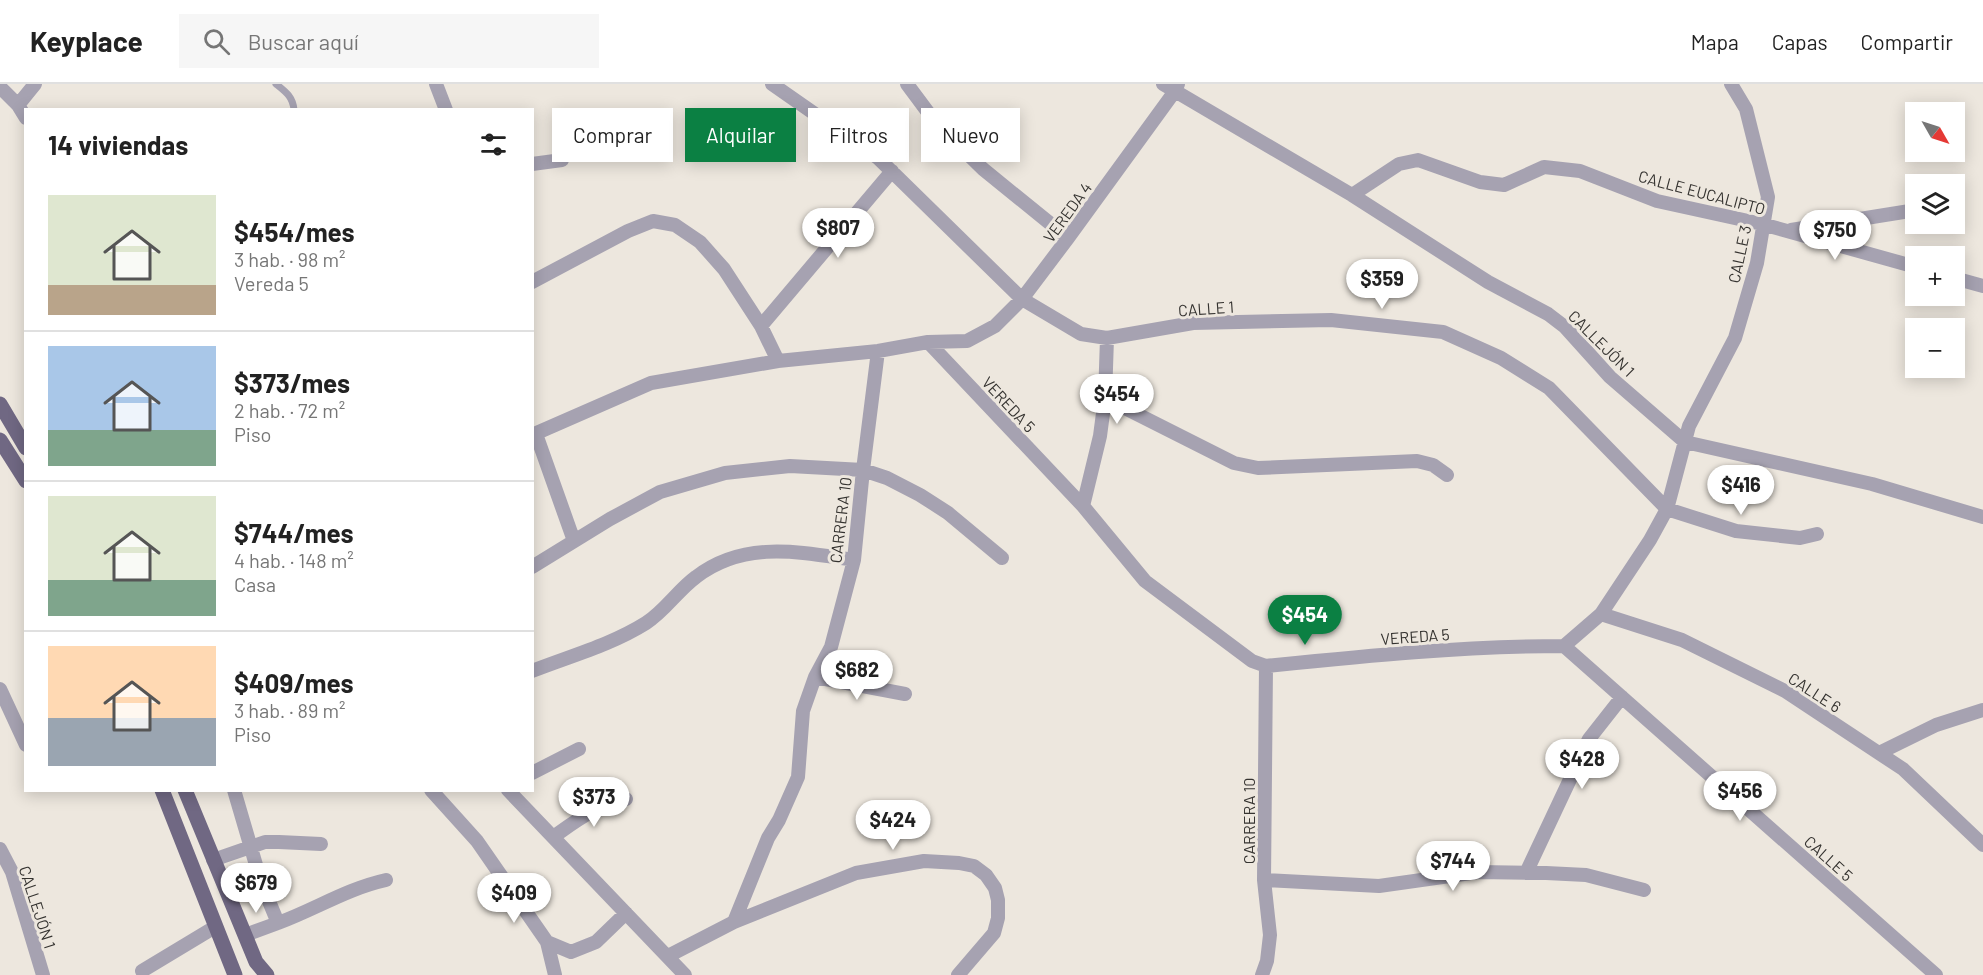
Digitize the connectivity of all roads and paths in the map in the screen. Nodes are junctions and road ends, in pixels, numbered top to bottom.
1 (35, 84) edge
2 (276, 84) edge
3 (436, 84) edge
4 (772, 84) edge
5 (907, 84) edge
6 (1731, 84) edge
7 (1172, 86) edge
8 (0, 87) edge
9 (18, 105) junction
10 (294, 108) edge
11 (445, 108) edge
12 (24, 115) edge
13 (552, 161) edge
14 (534, 164) edge
15 (892, 171) junction
16 (1352, 195) junction
17 (1905, 212) edge
18 (1762, 224) junction
19 (1786, 231) junction
20 (1068, 238) junction
21 (1905, 264) edge
22 (534, 281) edge
23 (1965, 281) edge
24 (1983, 286) edge
25 (1022, 299) junction
26 (760, 326) junction
27 (1107, 338) junction
28 (928, 342) junction
29 (878, 351) junction
30 (778, 361) junction
31 (1105, 398) junction
32 (0, 404) edge
33 (534, 434) edge
34 (0, 440) edge
35 (1685, 442) junction
36 (24, 445) edge
37 (863, 470) junction
38 (1447, 475) dead end
39 (24, 478) edge
40 (1083, 506) junction
41 (1667, 509) junction
42 (1983, 518) edge
43 (1817, 534) dead end
44 (574, 541) junction
45 (1002, 558) dead end
46 (854, 560) junction
47 (534, 566) edge
48 (1601, 614) junction
49 (1564, 646) junction
50 (1266, 666) junction
51 (534, 670) edge
52 (815, 677) junction
53 (0, 689) edge
54 (905, 694) dead end
55 (1622, 697) junction
56 (1983, 710) edge
57 (24, 741) edge
58 (579, 749) dead end
59 (1879, 753) junction
60 (534, 772) edge
61 (163, 792) edge
62 (186, 792) edge
63 (235, 792) edge
64 (433, 792) edge
65 (510, 792) edge
66 (626, 799) dead end
67 (553, 837) junction
68 (321, 844) dead end
69 (1983, 845) edge
70 (251, 846) junction
71 (0, 849) edge
72 (213, 860) junction
73 (1526, 873) junction
74 (386, 880) dead end
75 (1264, 880) junction
76 (1644, 890) dead end
77 (626, 913) junction
78 (734, 922) junction
79 (279, 923) junction
80 (215, 927) junction
81 (245, 935) junction
82 (547, 942) junction
83 (668, 956) junction
84 (141, 974) edge
85 (43, 975) edge
86 (235, 975) edge
87 (267, 975) edge
88 (555, 975) edge
89 (685, 975) edge
90 (958, 975) edge
91 (1262, 975) edge
92 (1936, 975) edge

1 - 9 street
2 - 10 lane
3 - 11 street
4 - 15 street, CALLE 1
5 - 20 street
6 - 18 street, CALLE 3
7 - 16 street, CALLEJÓN 1
7 - 20 street, VEREDA 4
8 - 9 street
9 - 12 street
13 - 14 street
15 - 25 street, CALLE 1
15 - 26 street
16 - 18 street, CALLE EUCALIPTO
16 - 35 street, CALLEJÓN 1
17 - 19 street
18 - 19 street, CALLE EUCALIPTO
18 - 35 street, CALLE 3
19 - 21 street, CALLE EUCALIPTO
20 - 25 street, VEREDA 4
22 - 26 street
23 - 24 street
25 - 27 street, CALLE 1
25 - 28 street, VEREDA 4
26 - 30 street
27 - 31 street
27 - 41 street, CALLE 1
28 - 29 street, VEREDA 4
28 - 40 street, VEREDA 5
29 - 30 street, VEREDA 4
29 - 37 street, CARRERA 10
30 - 33 street, VEREDA 4
31 - 38 street
31 - 40 street
32 - 36 main road
33 - 44 street
34 - 39 main road
35 - 41 street
35 - 42 street, CALLEJÓN 1
37 - 44 street
37 - 45 street
37 - 46 street, CARRERA 10
40 - 50 street, VEREDA 5
41 - 43 street
41 - 48 street
44 - 47 street
46 - 51 street
46 - 52 street, CARRERA 10
48 - 49 street
48 - 59 street, CALLE 6
49 - 50 street, VEREDA 5
49 - 55 street, CALLE 5
50 - 75 street, CARRERA 10
52 - 54 street
52 - 78 street, CARRERA 10
53 - 57 street
55 - 73 street
55 - 92 street, CALLE 5
56 - 59 street
58 - 60 street
59 - 69 street, CALLE 6
61 - 80 main road
62 - 72 main road
63 - 70 street
64 - 82 street
65 - 67 street
66 - 67 street
67 - 77 street
68 - 70 street
70 - 72 street
70 - 79 street
71 - 85 street, CALLEJÓN 1
72 - 81 main road
73 - 75 street
73 - 76 street
74 - 79 street
75 - 91 street, CARRERA 10
77 - 82 street
77 - 83 street
78 - 83 street
78 - 90 street
79 - 81 street
80 - 84 street
80 - 86 main road
81 - 87 main road
82 - 88 street
83 - 89 street

